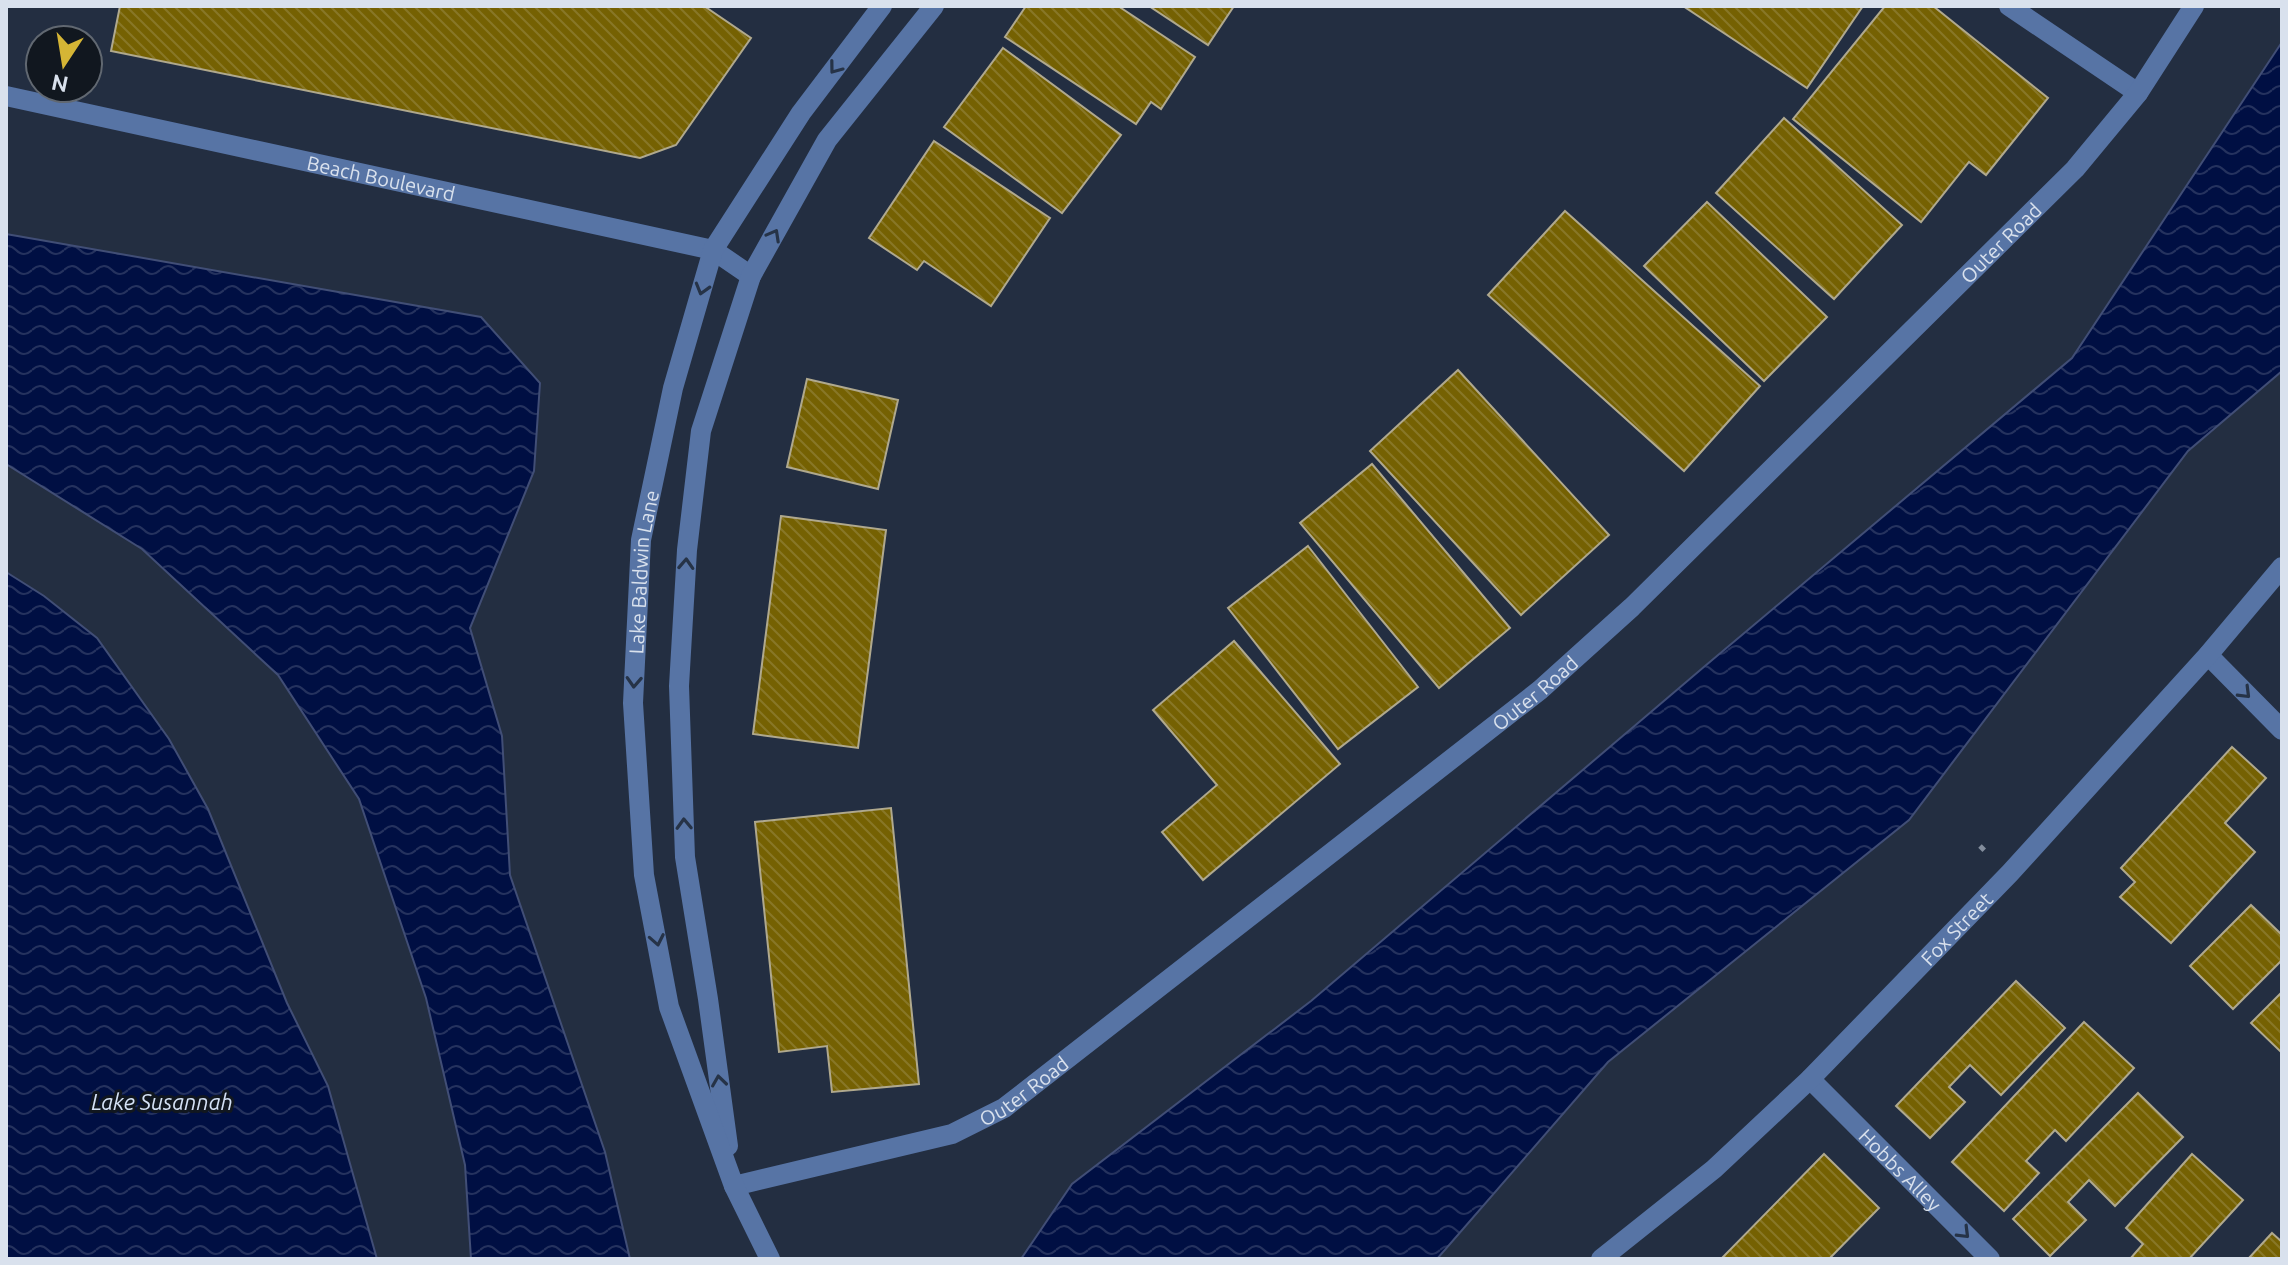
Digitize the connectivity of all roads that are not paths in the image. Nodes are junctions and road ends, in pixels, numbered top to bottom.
1 (882, 6) edge
2 (934, 6) edge
3 (2009, 6) edge
4 (2194, 6) edge
5 (2138, 93) junction
6 (6, 96) edge
7 (713, 250) junction
8 (751, 276) junction
9 (2282, 567) edge
10 (2208, 655) junction
11 (2282, 730) edge
12 (1810, 1079) junction
13 (734, 1186) junction
14 (770, 1259) edge
15 (1601, 1259) edge
16 (1990, 1259) edge

1 -> 7 street, Lake Baldwin Lane
8 -> 2 street, Lake Baldwin Lane
3 - 5 street
4 - 5 street, Outer Road
5 - 13 street, Outer Road
6 - 7 street, Beach Boulevard
7 - 8 street, Beach Boulevard
7 -> 13 street, Lake Baldwin Lane
13 -> 8 street, Lake Baldwin Lane
9 - 10 street, Fox Street
10 -> 11 street
10 - 12 street, Fox Street
12 - 15 street, Fox Street
12 -> 16 street, Hobbs Alley
13 - 14 street, Lake Baldwin Lane

